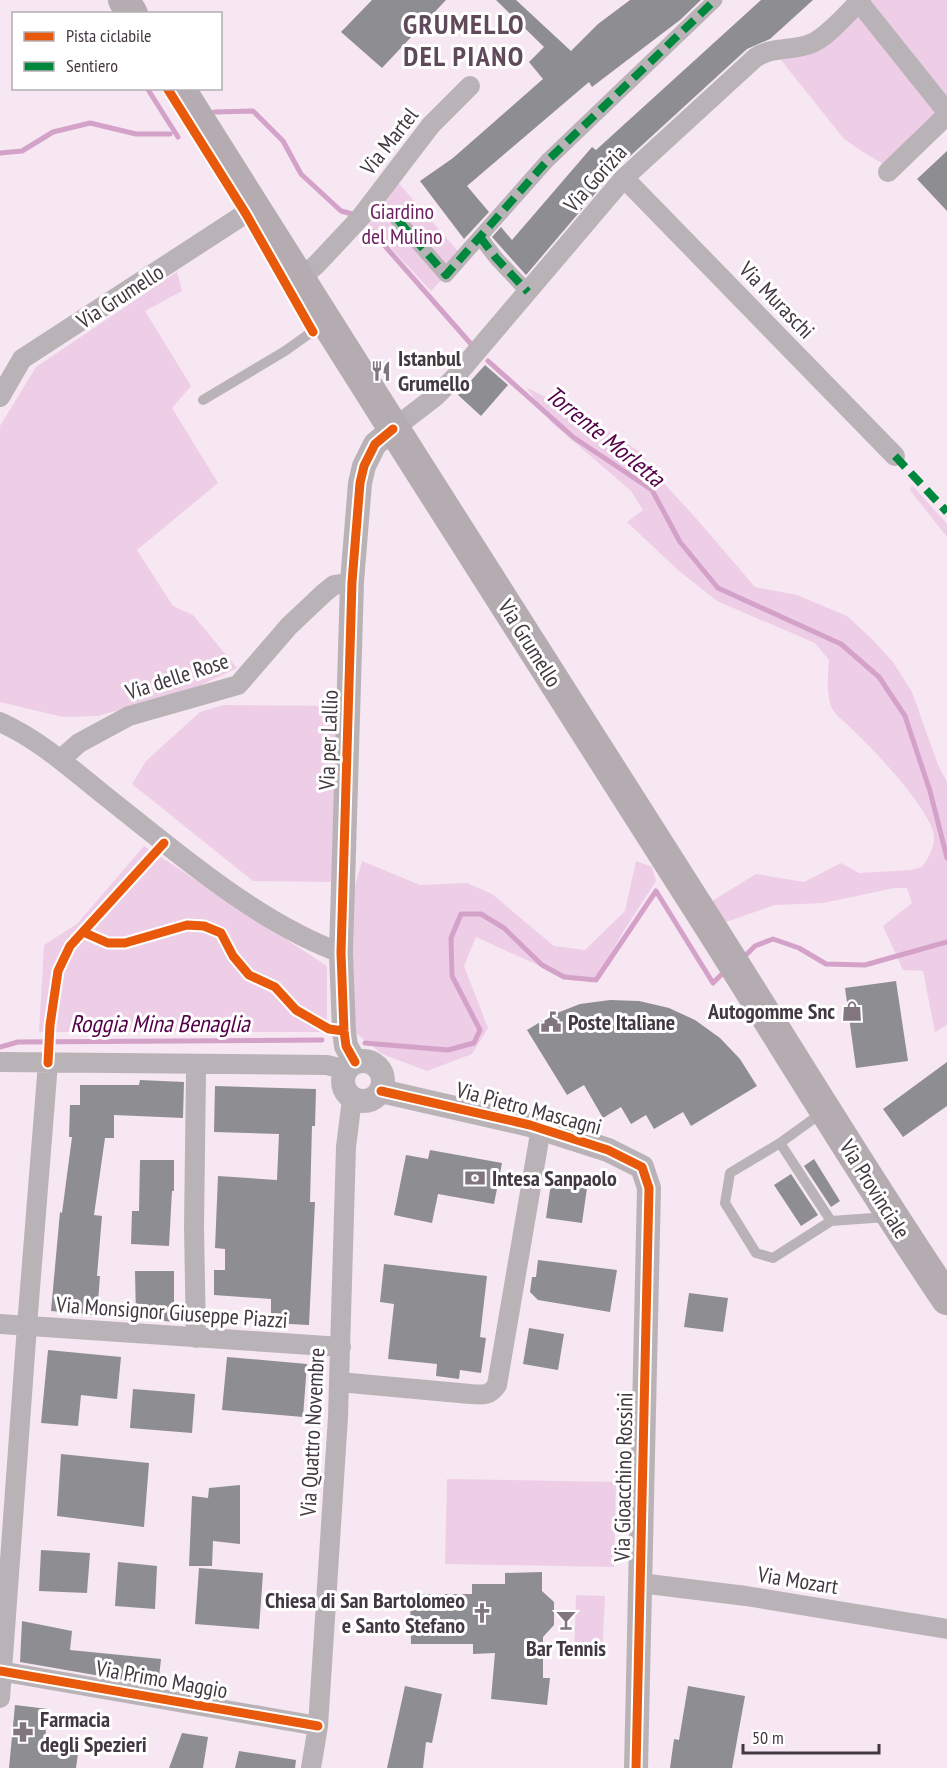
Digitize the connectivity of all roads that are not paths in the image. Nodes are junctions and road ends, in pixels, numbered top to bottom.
1 (715, 0) edge
2 (860, 1) edge
3 (470, 86) dead end
4 (180, 90) edge
5 (947, 114) edge
6 (888, 172) dead end
7 (624, 178) junction
8 (254, 208) junction
9 (398, 220) dead end
10 (480, 237) junction
11 (299, 280) junction
12 (528, 292) junction
13 (326, 322) junction
14 (0, 397) edge
15 (203, 400) dead end
16 (393, 429) junction
17 (895, 456) dead end
18 (351, 582) junction
19 (0, 722) edge
20 (60, 759) junction
21 (341, 953) junction
22 (0, 1062) edge
23 (48, 1063) junction
24 (194, 1064) junction
25 (351, 1066) junction
26 (806, 1077) joint
27 (381, 1091) junction
28 (352, 1099) junction
29 (826, 1110) junction
30 (541, 1128) junction
31 (780, 1143) junction
32 (650, 1188) joint
33 (892, 1216) junction
34 (831, 1221) junction
35 (947, 1299) edge
36 (0, 1324) edge
37 (27, 1326) junction
38 (196, 1338) junction
39 (341, 1347) junction
40 (339, 1382) junction
41 (640, 1583) junction
42 (947, 1629) edge
43 (1, 1671) edge
44 (0, 1698) edge
45 (318, 1726) junction
46 (311, 1768) edge
47 (636, 1768) edge

1 - 10 street
2 - 5 street
2 - 7 street, Via Gorizia
3 - 11 street, Via Martel
4 - 8 main road, Via Grumello
5 - 6 street
7 - 12 street, Via Gorizia
7 - 17 street, Via Muraschi
8 - 11 main road, Via Grumello
8 - 14 street, Via Grumello
9 - 10 street
10 - 12 street
11 - 13 main road, Via Grumello
12 - 16 street, Via Gorizia
13 - 15 lane
13 - 16 main road, Via Grumello
16 - 18 street, Via per Lallio
16 - 26 main road, Via Grumello
18 - 20 street, Via delle Rose
18 - 21 street, Via per Lallio
19 - 20 street
20 - 21 street
21 - 25 street, Via per Lallio
22 - 23 street
23 - 24 street
23 - 37 street
24 - 25 street
24 - 38 street
25 - 27 street
25 - 28 street
26 - 29 main road, Via Provinciale
27 - 28 street
27 - 30 street, Via Pietro Mascagni
28 - 39 street, Via Quattro Novembre
29 - 31 lane
29 - 33 main road, Via Provinciale
30 - 32 street, Via Pietro Mascagni
30 - 40 street
31 - 34 lane
31 - 34 lane
32 - 41 street, Via Gioacchino Rossini
33 - 34 lane
33 - 35 main road, Via Provinciale
36 - 37 street, Via Monsignor Giuseppe Piazzi
37 - 38 street, Via Monsignor Giuseppe Piazzi
37 - 43 street
38 - 39 street, Via Monsignor Giuseppe Piazzi
39 - 40 street, Via Quattro Novembre
40 - 45 street, Via Quattro Novembre
41 - 42 street, Via Mozart
41 - 47 street, Via Gioacchino Rossini
43 - 44 street
43 - 45 street, Via Primo Maggio
45 - 46 street, Via Quattro Novembre

